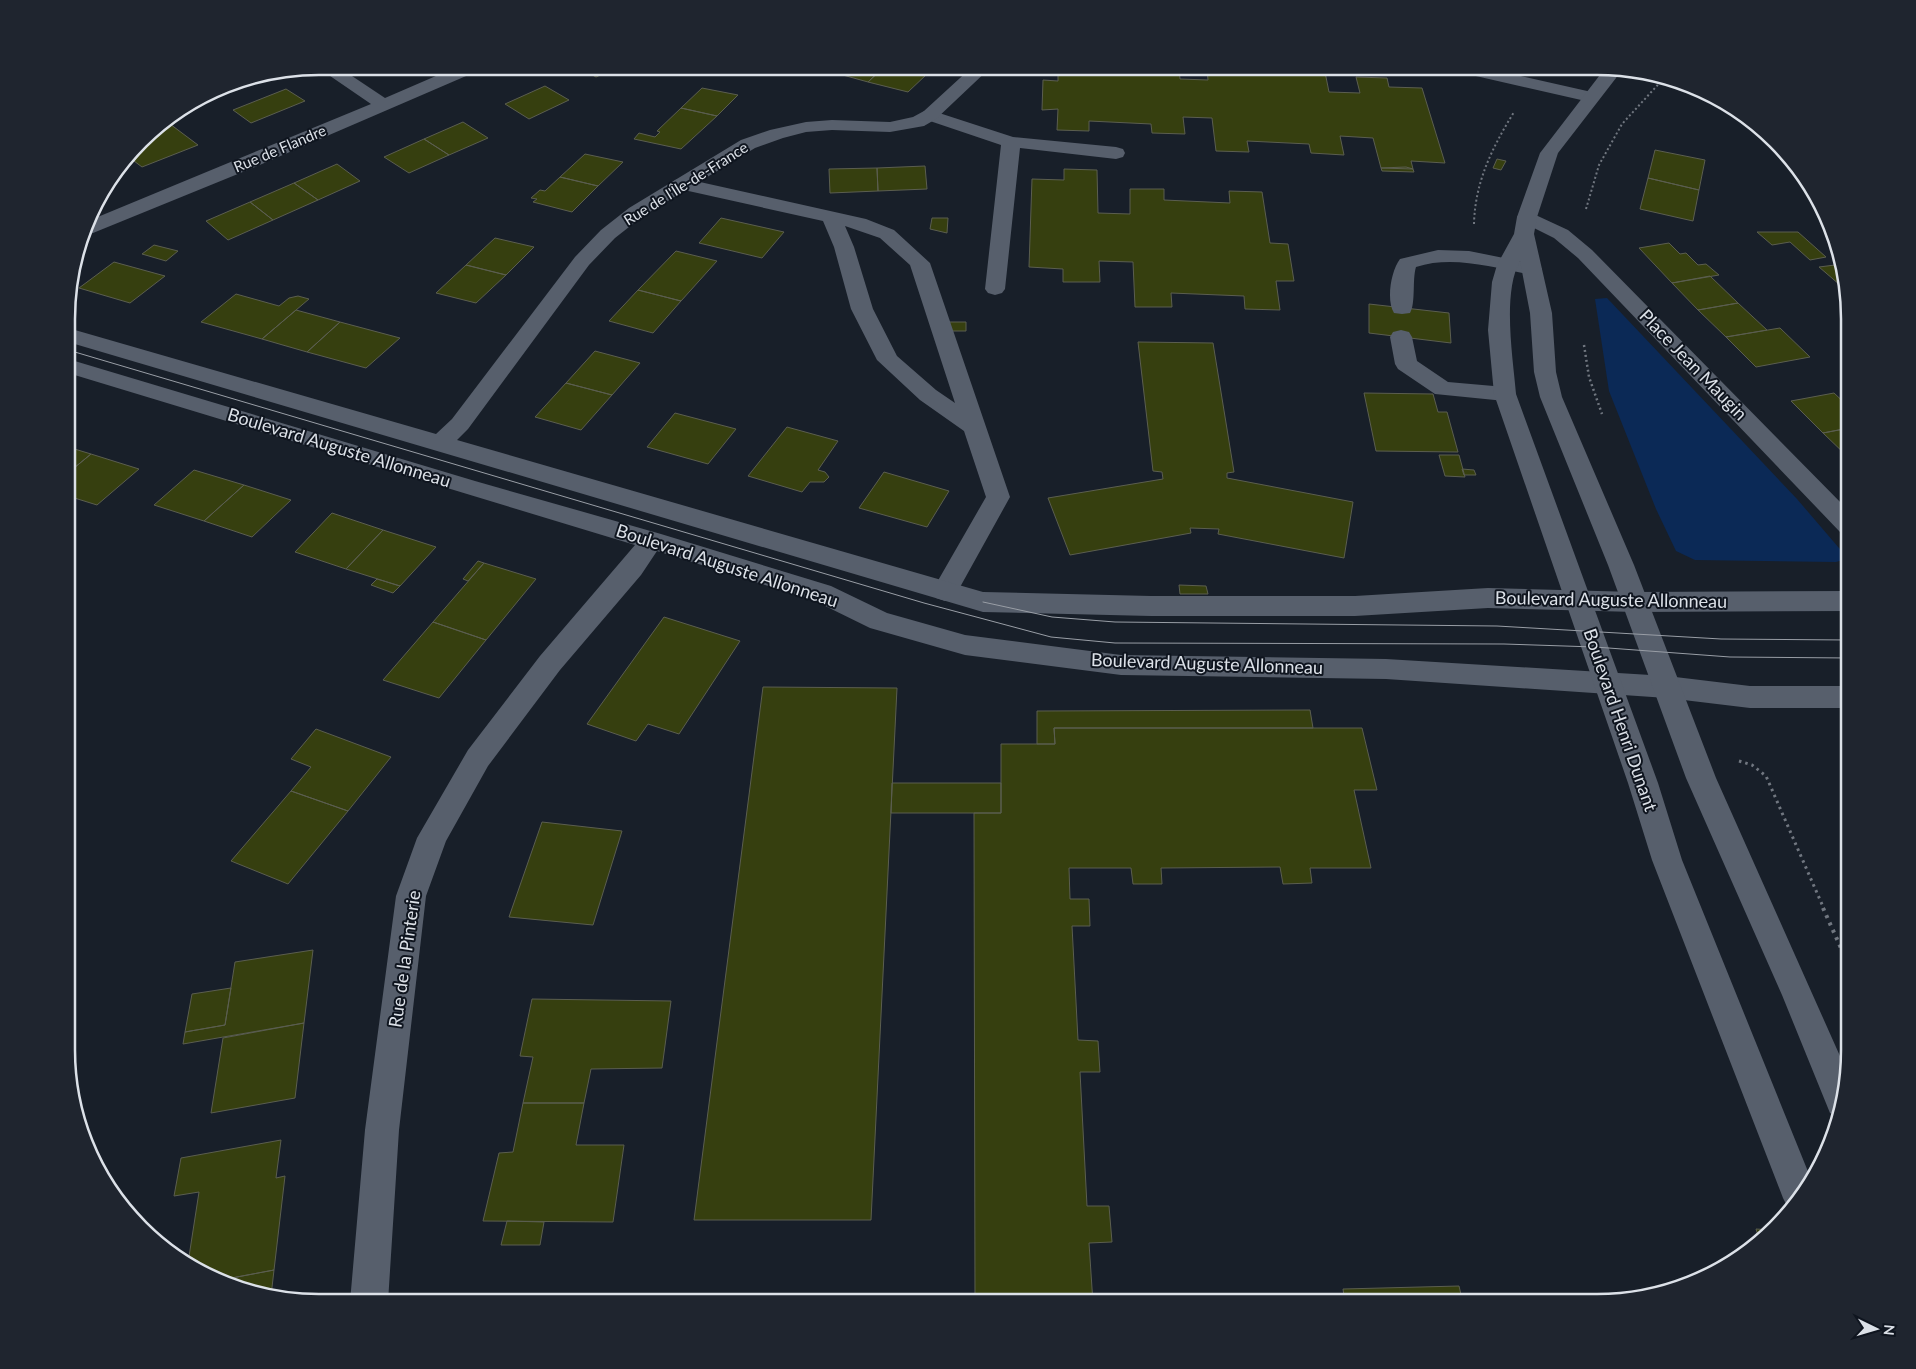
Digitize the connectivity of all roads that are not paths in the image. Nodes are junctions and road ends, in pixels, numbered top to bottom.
1 (339, 75) edge
2 (452, 75) edge
3 (972, 75) edge
4 (1495, 75) edge
5 (1608, 76) edge
6 (1590, 97) junction
7 (383, 104) junction
8 (930, 115) junction
9 (1011, 142) junction
10 (1116, 153) dead end
11 (682, 184) junction
12 (831, 216) junction
13 (1526, 225) junction
14 (94, 226) edge
15 (1507, 265) junction
16 (1532, 269) junction
17 (995, 289) dead end
18 (1402, 308) dead end
19 (75, 337) edge
20 (1401, 337) dead end
21 (75, 368) edge
22 (1505, 394) junction
23 (975, 427) junction
24 (441, 443) junction
25 (1841, 518) edge
26 (652, 540) junction
27 (945, 591) junction
28 (1578, 599) junction
29 (1841, 601) edge
30 (1635, 602) junction
31 (1607, 683) junction
32 (1667, 687) junction
33 (1841, 697) edge
34 (1837, 1090) edge
35 (1798, 1189) edge
36 (370, 1294) edge

1 - 7 street
2 - 7 street, Rue de Flandre
3 - 8 street, Rue de l'Île-de-France
4 - 6 street
5 - 6 street, Boulevard Henri Dunant
6 - 13 street, Boulevard Henri Dunant
7 - 14 street, Rue de Flandre
8 - 9 street
8 - 11 street, Rue de l'Île-de-France
9 - 10 street
9 - 17 street
11 - 12 street
11 - 24 street, Rue de l'Île-de-France
12 - 23 street
12 - 23 street
13 - 15 street, Boulevard Henri Dunant
13 - 16 street
13 - 25 street, Place Jean Maugin
15 - 16 street
15 - 18 street
15 - 22 street, Boulevard Henri Dunant
16 - 30 street
19 - 24 street, Boulevard Auguste Allonneau
20 - 22 street
21 - 26 street, Boulevard Auguste Allonneau
22 - 28 street, Boulevard Henri Dunant
23 - 27 street
24 - 27 street, Boulevard Auguste Allonneau
26 - 31 street, Boulevard Auguste Allonneau
26 - 36 street, Rue de la Pinterie
27 - 28 street, Boulevard Auguste Allonneau
28 - 30 street, Boulevard Auguste Allonneau
28 - 31 street, Boulevard Henri Dunant
29 - 30 street, Boulevard Auguste Allonneau
30 - 32 street
31 - 32 street, Boulevard Auguste Allonneau
31 - 35 street, Boulevard Henri Dunant
32 - 33 street, Boulevard Auguste Allonneau
32 - 34 street

